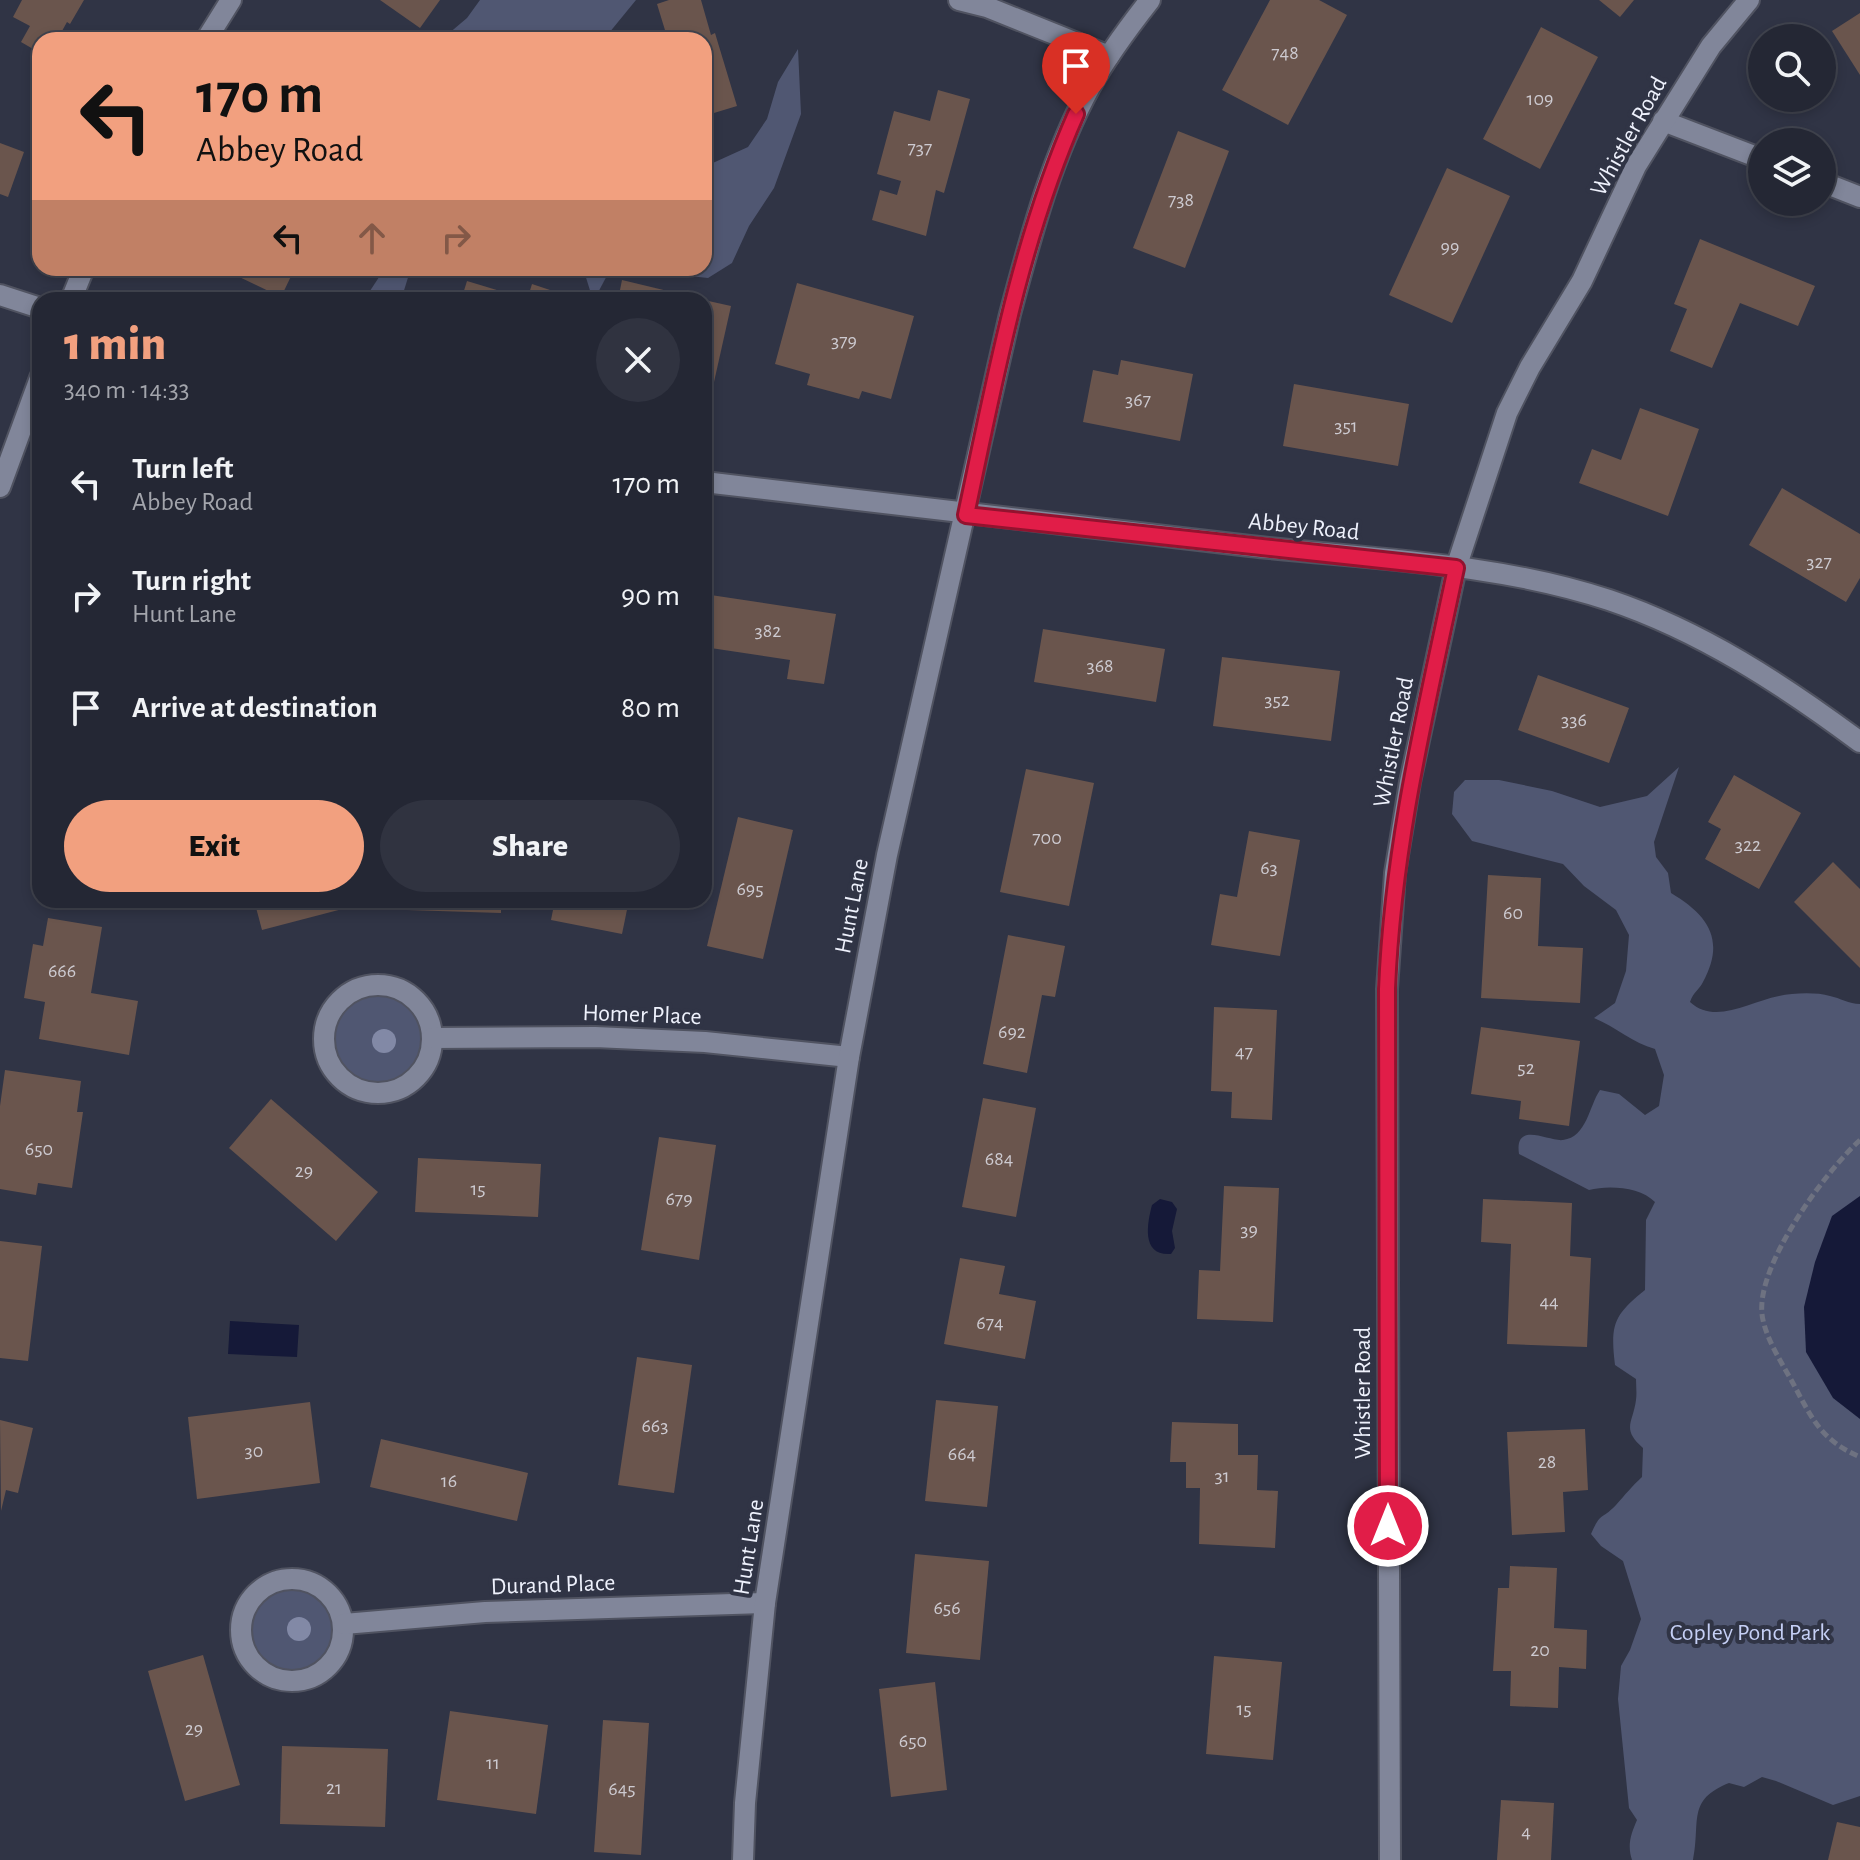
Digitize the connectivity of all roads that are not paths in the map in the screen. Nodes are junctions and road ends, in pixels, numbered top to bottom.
1 (231, 0) edge
2 (959, 0) edge
3 (1150, 0) edge
4 (1749, 0) edge
5 (211, 32) edge
6 (1109, 56) junction
7 (1663, 121) junction
8 (1748, 154) edge
9 (1836, 188) edge
10 (1860, 197) edge
11 (0, 295) edge
12 (32, 305) edge
13 (32, 400) edge
14 (712, 483) edge
15 (0, 487) edge
16 (966, 515) junction
17 (1456, 568) junction
18 (1860, 742) edge
19 (432, 1038) junction
20 (849, 1057) junction
21 (765, 1603) junction
22 (344, 1624) junction
23 (743, 1860) edge
24 (1390, 1860) edge

1 - 5 street
2 - 6 street
3 - 6 street, Hunt Lane
4 - 7 street, Whistler Road
6 - 16 street, Hunt Lane
7 - 8 street
7 - 17 street, Whistler Road
9 - 10 street
11 - 12 street
13 - 15 street
14 - 16 street, Abbey Road
16 - 17 street, Abbey Road
16 - 20 street, Hunt Lane
17 - 18 street, Abbey Road
17 - 24 street, Whistler Road
19 - 19 street
19 - 20 street, Homer Place
20 - 21 street, Hunt Lane
21 - 22 street, Durand Place
21 - 23 street, Hunt Lane
22 - 22 street

